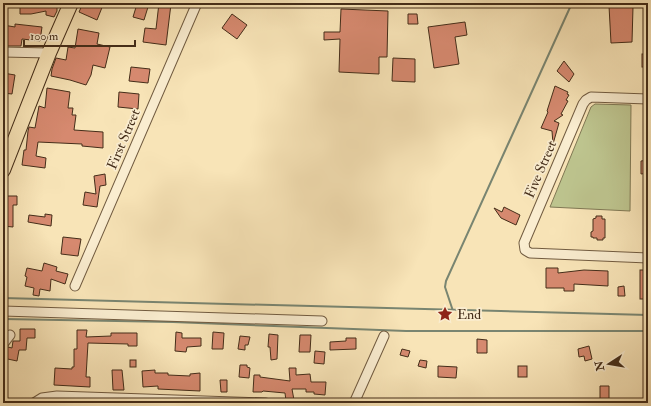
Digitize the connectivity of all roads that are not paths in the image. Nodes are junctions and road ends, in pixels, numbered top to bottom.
1 (71, 3) edge
2 (197, 3) edge
3 (3, 52) edge
4 (49, 53) junction
5 (648, 99) edge
6 (3, 170) edge
7 (648, 258) edge
8 (75, 286) dead end
9 (3, 312) edge
10 (322, 321) dead end
11 (10, 335) dead end
12 (384, 336) dead end
13 (3, 344) edge
14 (34, 403) edge
15 (266, 403) edge
16 (354, 403) edge

1 - 4 main road
2 - 8 street, First Street
3 - 4 street
4 - 6 main road
5 - 7 street, Five Street
9 - 10 street
11 - 13 street
12 - 16 street
14 - 15 street

